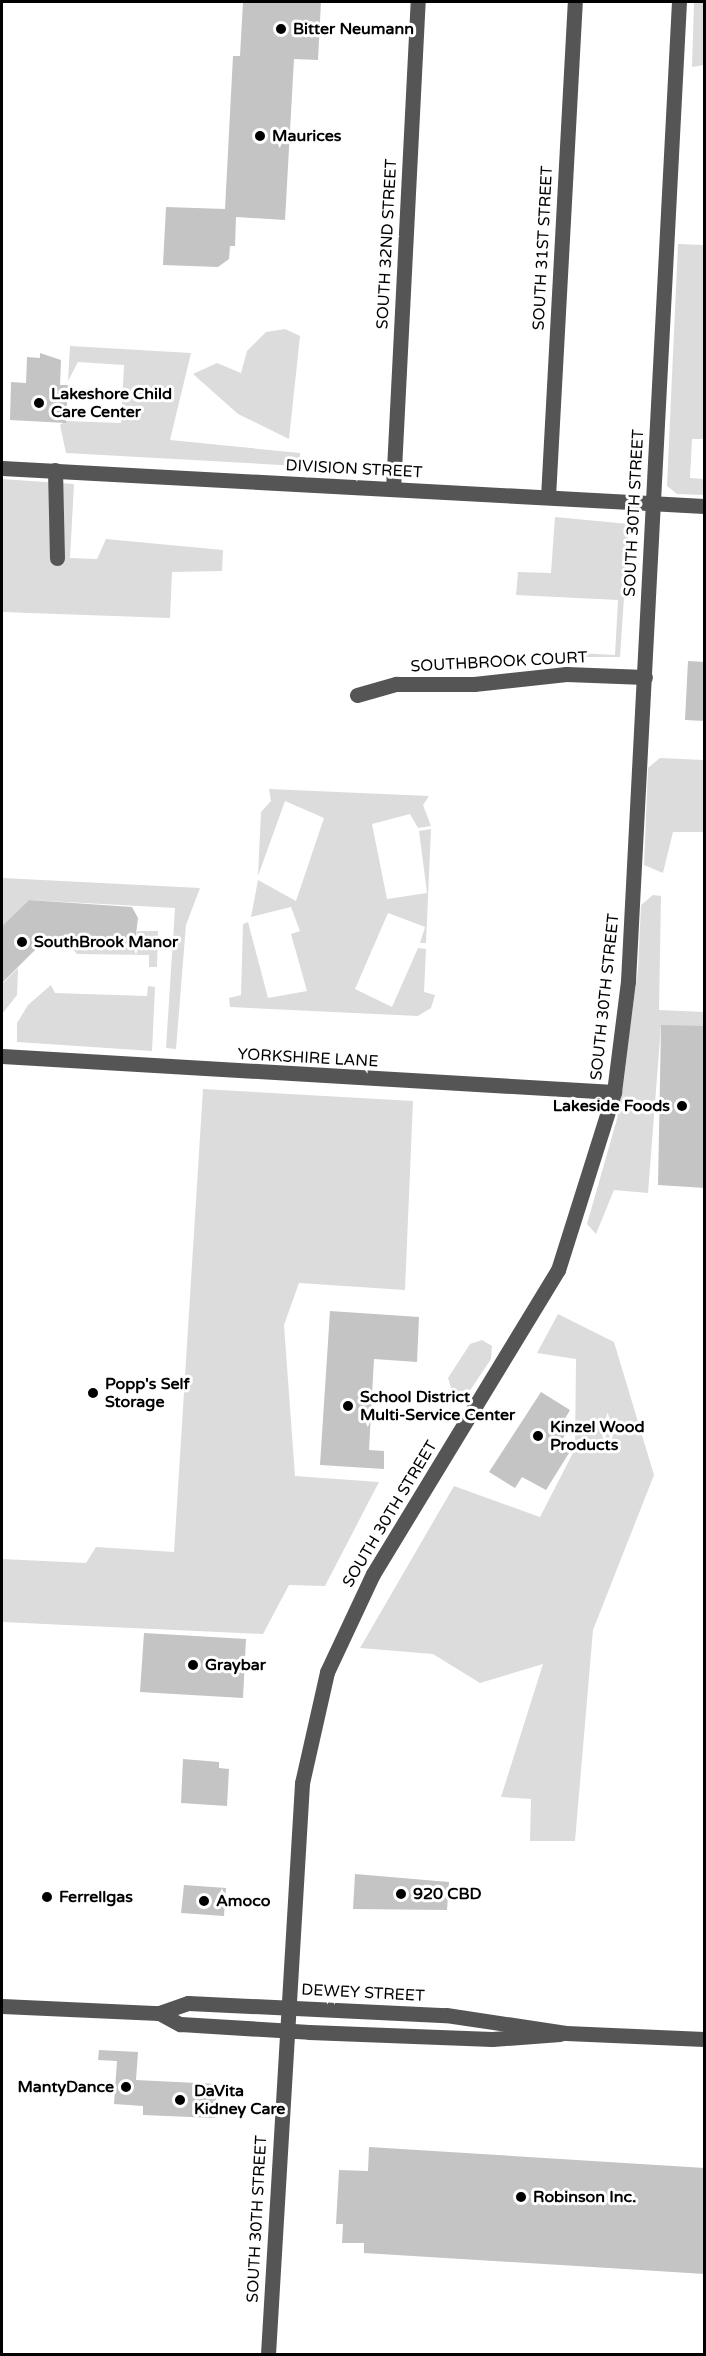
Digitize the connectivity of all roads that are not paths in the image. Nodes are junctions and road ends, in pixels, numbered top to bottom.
1 (418, 2) edge
2 (575, 2) edge
3 (679, 2) edge
4 (2, 468) edge
5 (55, 470) junction
6 (393, 489) junction
7 (548, 497) junction
8 (652, 503) junction
9 (705, 506) edge
10 (57, 558) dead end
11 (645, 677) junction
12 (357, 695) dead end
13 (2, 1056) edge
14 (614, 1092) junction
15 (2, 2006) edge
16 (289, 2008) junction
17 (159, 2013) junction
18 (287, 2031) junction
19 (566, 2033) junction
20 (705, 2039) edge
21 (267, 2355) edge

1 - 6 street, SOUTH 32ND STREET
2 - 7 street, SOUTH 31ST STREET
3 - 8 street, SOUTH 30TH STREET
4 - 5 street, DIVISION STREET
5 - 6 street, DIVISION STREET
5 - 10 street
6 - 7 street, DIVISION STREET
7 - 8 street, DIVISION STREET
8 - 9 street, DIVISION STREET
8 - 11 street, SOUTH 30TH STREET
11 - 12 street, SOUTHBROOK COURT
11 - 14 street, SOUTH 30TH STREET
13 - 14 street, YORKSHIRE LANE
14 - 16 street, SOUTH 30TH STREET
15 - 17 street, DEWEY STREET
16 - 17 street, DEWEY STREET
16 - 18 street, SOUTH 30TH STREET
16 - 19 street, DEWEY STREET
17 - 18 street, DEWEY STREET
18 - 19 street, DEWEY STREET
18 - 21 street, SOUTH 30TH STREET
19 - 20 street, DEWEY STREET

